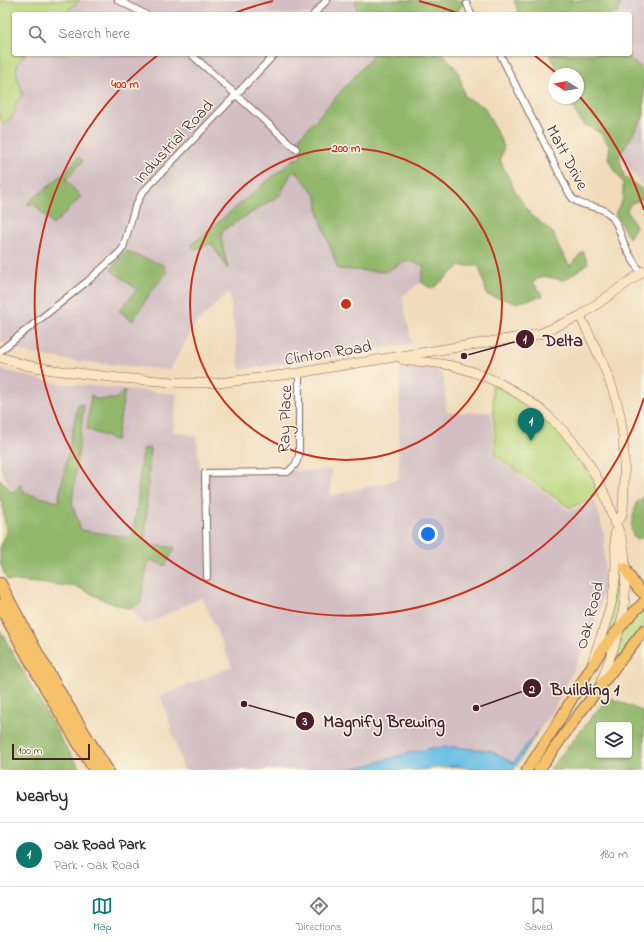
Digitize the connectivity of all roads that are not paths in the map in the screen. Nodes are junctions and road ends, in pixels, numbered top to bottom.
1 (118, 0) edge
2 (327, 0) edge
3 (467, 4) dead end
4 (141, 12) edge
5 (316, 12) edge
6 (470, 12) edge
7 (193, 56) edge
8 (273, 56) edge
9 (501, 56) edge
10 (236, 95) junction
11 (296, 149) dead end
12 (642, 272) edge
13 (580, 316) junction
14 (440, 350) junction
15 (0, 351) edge
16 (0, 357) edge
17 (394, 358) junction
18 (448, 365) junction
19 (299, 373) junction
20 (614, 523) junction
21 (625, 568) junction
22 (207, 577) dead end
23 (0, 584) edge
24 (644, 594) edge
25 (644, 602) edge
26 (0, 605) edge
27 (620, 627) junction
28 (644, 630) edge
29 (591, 667) junction
30 (600, 688) junction
31 (95, 770) edge
32 (106, 770) edge
33 (527, 770) edge
34 (539, 770) edge

1 - 4 street
2 - 5 street
3 - 6 street
7 - 10 street
8 - 10 street, Industrial Road
9 - 12 street, Matt Drive
10 - 11 street
10 - 15 street, Industrial Road
12 - 13 street, Clinton Road
13 - 14 street, Clinton Road
13 - 20 street
14 - 17 street, Clinton Road
14 - 18 street
16 - 19 street, Clinton Road
17 - 18 street, Oak Road
17 - 19 street, Clinton Road
18 - 20 street, Oak Road
19 - 22 street, Ray Place
20 - 21 street, Oak Road
20 - 29 street, Oak Road
21 - 24 main road
21 - 27 street, Oak Road
23 - 32 highway
25 - 27 main road
26 - 31 highway
27 - 29 main road
27 - 30 street, Oak Road
28 - 30 main road
29 - 33 main road
30 - 34 main road

